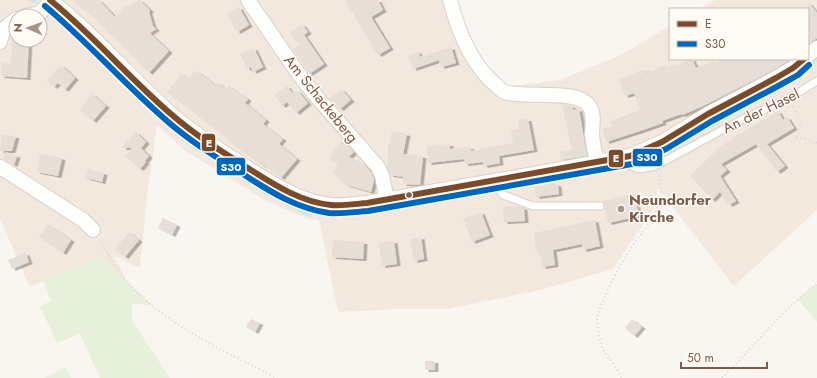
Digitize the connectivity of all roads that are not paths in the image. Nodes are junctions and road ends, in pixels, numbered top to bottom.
1 (248, 0) edge
2 (450, 0) edge
3 (50, 1) edge
4 (8, 26) edge
5 (0, 42) edge
6 (817, 48) edge
7 (809, 54) edge
8 (803, 60) edge
9 (817, 81) edge
10 (616, 159) junction
11 (597, 162) junction
12 (0, 167) edge
13 (494, 181) junction
14 (387, 200) junction
15 (600, 206) dead end
16 (93, 230) road end

1 - 14 street, Am Schackeberg
2 - 11 street
3 - 14 street, An der Hasel
4 - 5 street
6 - 7 street
8 - 10 street, An der Hasel
9 - 10 lane, An der Hasel
10 - 11 street, An der Hasel
11 - 13 street, An der Hasel
12 - 16 street
13 - 14 street, An der Hasel
13 - 15 lane

